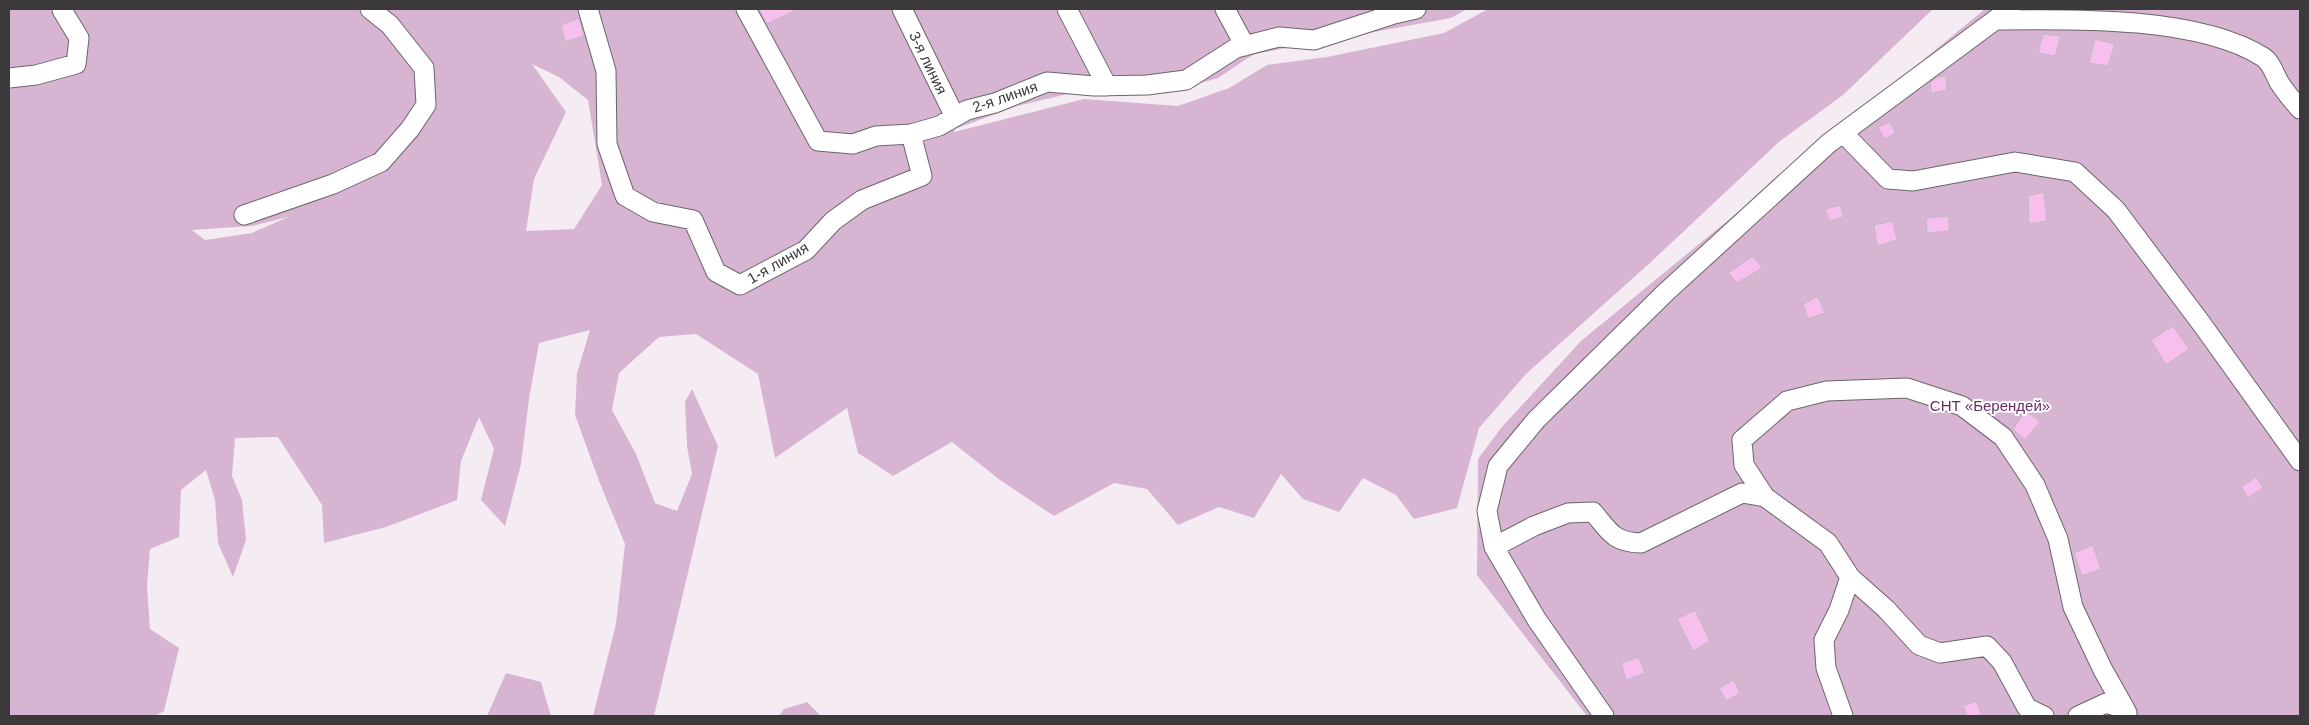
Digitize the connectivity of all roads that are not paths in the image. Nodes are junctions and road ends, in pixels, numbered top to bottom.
1 (370, 9) edge
2 (588, 9) edge
3 (746, 9) edge
4 (902, 9) edge
5 (1067, 9) edge
6 (1225, 9) edge
7 (1416, 9) edge
8 (62, 10) edge
9 (1388, 11) edge
10 (2003, 14) edge
11 (1245, 46) junction
12 (9, 78) edge
13 (1107, 86) junction
14 (2300, 109) edge
15 (954, 117) junction
16 (1843, 133) junction
17 (911, 134) junction
18 (244, 215) dead end
19 (2300, 461) edge
20 (1765, 497) junction
21 (1494, 547) junction
22 (1850, 577) junction
23 (2127, 712) edge
24 (1604, 716) edge
25 (1843, 716) edge
26 (2044, 716) edge
27 (2078, 716) edge

1 - 18 street
2 - 17 street, 1-я линия
3 - 17 street, 2-я линия
4 - 15 street, 3-я линия
5 - 13 street
6 - 11 street
7 - 9 street, 2-я линия
8 - 12 street
9 - 11 street, 2-я линия
10 - 14 street
10 - 16 street
11 - 13 street, 2-я линия
13 - 15 street, 2-я линия
15 - 17 street, 2-я линия
16 - 19 street
16 - 21 street
20 - 21 street
20 - 22 street
20 - 23 street
21 - 24 street
22 - 25 street
22 - 26 street
23 - 27 street

